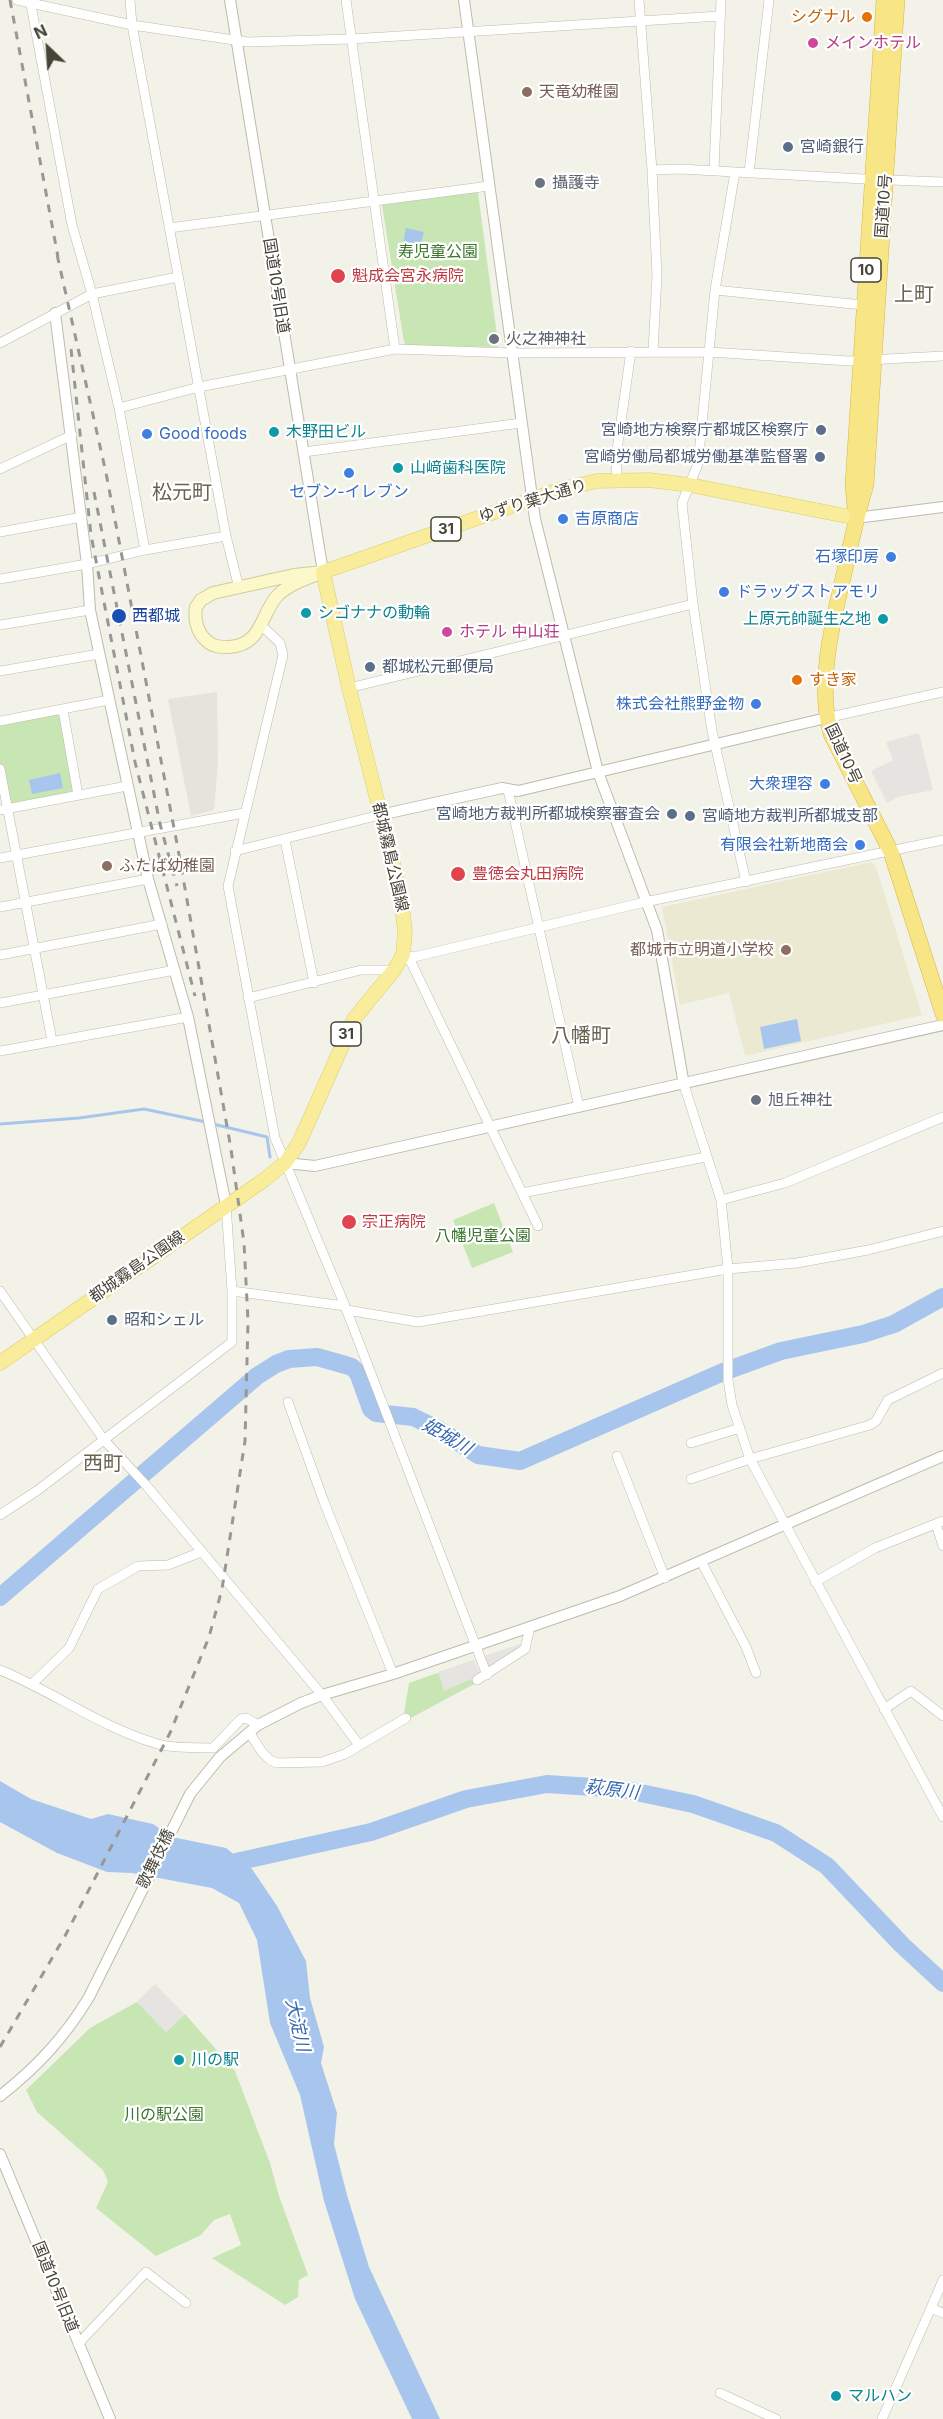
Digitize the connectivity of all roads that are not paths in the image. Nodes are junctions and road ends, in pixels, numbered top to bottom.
1 (17, 0) edge
2 (130, 0) edge
3 (230, 0) edge
4 (346, 0) edge
5 (464, 0) edge
6 (639, 0) edge
7 (721, 0) edge
8 (769, 0) edge
9 (884, 0) edge
10 (897, 0) edge
11 (30, 2) edge
12 (720, 16) junction
13 (640, 20) junction
14 (132, 26) junction
15 (469, 30) junction
16 (351, 39) junction
17 (236, 42) junction
18 (652, 170) junction
19 (714, 171) junction
20 (735, 172) junction
21 (749, 173) junction
22 (879, 180) junction
23 (943, 182) edge
24 (489, 186) junction
25 (373, 202) junction
26 (265, 216) junction
27 (170, 228) junction
28 (178, 277) junction
29 (715, 290) junction
30 (92, 294) junction
31 (863, 305) junction
32 (55, 313) junction
33 (0, 343) edge
34 (395, 349) junction
35 (631, 351) junction
36 (653, 352) junction
37 (709, 352) junction
38 (512, 353) junction
39 (943, 356) edge
40 (868, 360) junction
41 (290, 370) junction
42 (199, 387) junction
43 (119, 408) junction
44 (520, 423) junction
45 (72, 435) junction
46 (304, 452) junction
47 (0, 469) edge
48 (617, 480) junction
49 (690, 485) junction
50 (531, 500) junction
51 (943, 507) edge
52 (82, 517) junction
53 (856, 518) junction
54 (0, 532) edge
55 (226, 536) junction
56 (145, 550) junction
57 (87, 564) junction
58 (323, 572) junction
59 (0, 579) edge
60 (239, 588) junction
61 (693, 604) junction
62 (90, 609) junction
63 (0, 625) edge
64 (261, 626) junction
65 (564, 636) junction
66 (99, 654) junction
67 (0, 671) edge
68 (349, 688) junction
69 (943, 692) edge
70 (109, 700) junction
71 (63, 710) junction
72 (826, 718) junction
73 (0, 721) edge
74 (714, 745) junction
75 (0, 769) edge
76 (598, 772) junction
77 (127, 786) junction
78 (508, 790) junction
79 (78, 795) junction
80 (4, 810) edge
81 (244, 813) junction
82 (380, 815) junction
83 (138, 832) junction
84 (285, 840) junction
85 (943, 840) edge
86 (235, 851) junction
87 (891, 852) junction
88 (16, 855) junction
89 (0, 858) edge
90 (148, 879) junction
91 (746, 882) junction
92 (26, 902) junction
93 (645, 902) junction
94 (0, 907) edge
95 (162, 924) junction
96 (538, 928) junction
97 (34, 948) junction
98 (0, 955) edge
99 (403, 955) junction
100 (175, 970) junction
101 (394, 970) junction
102 (314, 983) junction
103 (43, 994) junction
104 (248, 998) junction
105 (0, 1003) edge
106 (943, 1014) edge
107 (188, 1017) junction
108 (943, 1025) edge
109 (52, 1041) junction
110 (0, 1051) edge
111 (684, 1085) junction
112 (579, 1107) junction
113 (943, 1117) edge
114 (490, 1127) junction
115 (706, 1157) junction
116 (285, 1163) junction
117 (522, 1193) junction
118 (721, 1200) junction
119 (226, 1205) junction
120 (538, 1226) dead end
121 (943, 1231) edge
122 (728, 1269) junction
123 (232, 1291) junction
124 (0, 1292) edge
125 (346, 1308) junction
126 (33, 1340) junction
127 (0, 1363) edge
128 (943, 1373) edge
129 (288, 1402) dead end
130 (740, 1428) junction
131 (104, 1440) junction
132 (691, 1443) dead end
133 (617, 1456) dead end
134 (943, 1456) edge
135 (750, 1459) junction
136 (691, 1479) dead end
137 (0, 1515) edge
138 (940, 1522) edge
139 (786, 1526) junction
140 (943, 1546) edge
141 (201, 1552) junction
142 (702, 1563) junction
143 (665, 1578) junction
144 (815, 1582) junction
145 (530, 1627) junction
146 (474, 1644) junction
147 (0, 1670) edge
148 (756, 1673) dead end
149 (393, 1674) junction
150 (487, 1675) junction
151 (477, 1680) dead end
152 (33, 1683) junction
153 (322, 1695) junction
154 (884, 1709) junction
155 (943, 1716) edge
156 (406, 1718) dead end
157 (254, 1729) junction
158 (359, 1745) junction
159 (943, 1817) edge
160 (0, 2096) edge
161 (0, 2154) edge
162 (943, 2280) edge
163 (186, 2303) dead end
164 (931, 2308) junction
165 (943, 2313) edge
166 (78, 2344) junction
167 (720, 2393) dead end
168 (110, 2419) edge
169 (775, 2419) edge
170 (882, 2419) edge

1 - 11 street
2 - 14 street
3 - 17 street, 国道10号旧道
4 - 16 street
5 - 15 street
6 - 13 street
7 - 12 street
8 - 21 street
9 - 22 highway, 国道10号 / 10
10 - 22 highway, 国道10号 / 10
11 - 14 street
11 - 30 street
12 - 13 street
12 - 19 street
13 - 15 street
13 - 18 street
14 - 17 street
14 - 27 street
15 - 16 street
15 - 24 street
16 - 17 street
16 - 25 street
17 - 26 street, 国道10号旧道
18 - 19 street
18 - 36 street
19 - 20 street
20 - 21 street
20 - 29 street
21 - 22 street
22 - 23 street
22 - 31 highway, 国道10号 / 10
22 - 40 highway, 国道10号 / 10
24 - 25 street
24 - 38 street
25 - 26 street
25 - 34 street
26 - 27 street
26 - 41 street, 国道10号旧道
27 - 28 street
28 - 30 street
28 - 42 street
29 - 31 street
29 - 37 street
30 - 32 street
30 - 43 street
31 - 40 highway, 国道10号 / 10
32 - 33 street
32 - 45 street
34 - 38 street
34 - 41 street
35 - 36 street
35 - 38 street
35 - 48 street
36 - 37 street
37 - 40 street
37 - 49 street
38 - 44 street
39 - 40 street
40 - 53 highway, 国道10号 / 10
41 - 42 street
41 - 46 street, 国道10号旧道
42 - 43 street
42 - 55 street
43 - 56 street
44 - 46 street
44 - 50 street
45 - 47 street
45 - 52 street
46 - 58 street, 国道10号旧道
48 - 49 main road, ゆずり葉大通り / 31
48 - 50 main road, ゆずり葉大通り / 31
49 - 53 main road, ゆずり葉大通り / 31
49 - 61 street
50 - 58 main road, ゆずり葉大通り / 31
50 - 65 street
51 - 53 street
52 - 54 street
52 - 57 street
53 - 72 highway, 国道10号 / 10
55 - 56 street
55 - 60 street
56 - 57 street
57 - 59 street
57 - 62 street
58 - 60 main road
58 - 64 main road
58 - 68 main road, 都城霧島公園線 / 31
60 - 64 main road
61 - 65 street
61 - 74 street
62 - 63 street
62 - 66 street
64 - 81 street
65 - 68 street
65 - 76 street
66 - 67 street
66 - 70 street
68 - 82 main road, 都城霧島公園線 / 31
69 - 72 street
70 - 71 street
70 - 77 street
71 - 73 street
71 - 79 street
72 - 74 street
72 - 87 highway, 国道10号 / 10
74 - 76 street
74 - 91 street
75 - 80 street
76 - 78 street
76 - 93 street
77 - 79 street
77 - 83 street
78 - 82 street
78 - 96 street
79 - 80 street
80 - 88 street
81 - 83 street
81 - 86 street
82 - 84 street
82 - 99 main road, 都城霧島公園線 / 31
83 - 88 street
83 - 90 street
84 - 86 street
84 - 102 street
85 - 87 street
86 - 104 street
87 - 91 street
87 - 106 highway, 国道10号 / 10
88 - 89 street
88 - 92 street
90 - 92 street
90 - 95 street
91 - 93 street
92 - 94 street
92 - 97 street
93 - 96 street
93 - 111 street
95 - 97 street
95 - 100 street
96 - 99 street
96 - 112 street
97 - 98 street
97 - 103 street
99 - 101 main road, 都城霧島公園線 / 31
99 - 114 street
100 - 103 street
100 - 107 street
101 - 102 street
101 - 116 main road, 都城霧島公園線 / 31
102 - 104 street
103 - 105 street
103 - 109 street
104 - 116 street
107 - 109 street
107 - 119 street
108 - 111 street
109 - 110 street
111 - 112 street
111 - 115 street
112 - 114 street
113 - 118 street
114 - 116 street
114 - 117 street
115 - 117 street
115 - 118 street
116 - 119 main road, 都城霧島公園線 / 31
116 - 125 street
117 - 120 street
118 - 122 street
119 - 123 street
119 - 126 main road, 都城霧島公園線 / 31
121 - 122 street
122 - 125 street
122 - 130 street
123 - 125 street
123 - 131 street
124 - 126 street
125 - 146 street
126 - 127 main road, 都城霧島公園線 / 31
126 - 131 street
128 - 135 street
129 - 149 street
130 - 132 street
130 - 135 street
131 - 137 street
131 - 141 street
133 - 143 street
134 - 139 street, 歌舞伎橋
135 - 136 street
135 - 139 street
138 - 140 street
138 - 144 street
139 - 142 street, 歌舞伎橋
139 - 144 street
141 - 152 street
141 - 153 street
142 - 143 street, 歌舞伎橋
142 - 148 street
143 - 145 street, 歌舞伎橋
144 - 154 street
145 - 146 street, 歌舞伎橋
145 - 150 street
146 - 149 street, 歌舞伎橋
146 - 150 street
147 - 152 street
149 - 153 street, 歌舞伎橋
150 - 151 street
152 - 157 street
153 - 157 street, 歌舞伎橋
153 - 158 street
154 - 155 street
154 - 159 street
156 - 158 street
157 - 158 street
157 - 160 street, 歌舞伎橋
161 - 166 street, 国道10号旧道
162 - 164 street
163 - 166 street
164 - 165 street
164 - 170 street
166 - 168 street, 国道10号旧道
167 - 169 street

